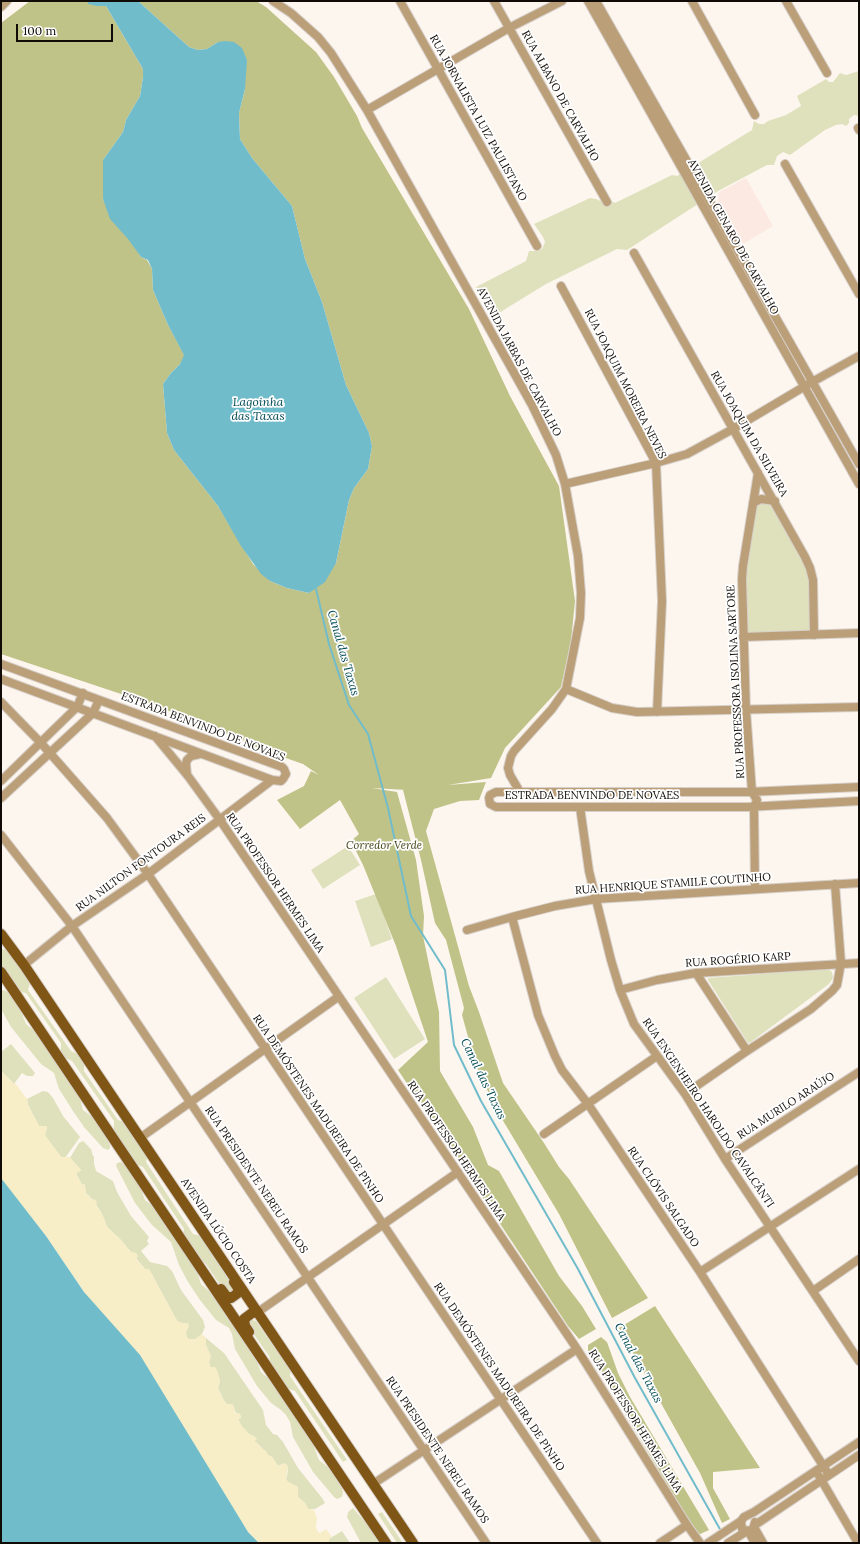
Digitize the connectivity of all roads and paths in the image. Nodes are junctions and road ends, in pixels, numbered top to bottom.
1 (7, 1) edge
2 (273, 1) edge
3 (400, 1) edge
4 (494, 1) edge
5 (562, 1) edge
6 (588, 1) edge
7 (596, 1) edge
8 (692, 1) edge
9 (786, 1) edge
10 (1, 7) edge
11 (509, 28) junction
12 (438, 69) junction
13 (827, 73) dead end
14 (367, 110) junction
15 (755, 115) dead end
16 (785, 164) dead end
17 (690, 165) junction
18 (682, 170) junction
19 (708, 196) junction
20 (607, 202) dead end
21 (700, 202) junction
22 (537, 246) dead end
23 (634, 253) dead end
24 (560, 286) dead end
25 (859, 294) edge
26 (859, 356) edge
27 (812, 382) junction
28 (804, 386) junction
29 (733, 429) junction
30 (656, 463) junction
31 (859, 464) edge
32 (758, 473) junction
33 (565, 484) junction
34 (859, 484) edge
35 (775, 501) junction
36 (753, 503) junction
37 (859, 633) edge
38 (814, 635) junction
39 (743, 636) junction
40 (1, 664) edge
41 (1, 679) edge
42 (12, 683) junction
43 (1, 688) edge
44 (566, 689) junction
45 (83, 693) junction
46 (100, 700) junction
47 (1, 702) edge
48 (77, 707) junction
49 (859, 707) edge
50 (746, 710) junction
51 (657, 712) junction
52 (93, 713) junction
53 (155, 736) junction
54 (41, 743) junction
55 (49, 752) junction
56 (200, 754) junction
57 (188, 776) junction
58 (272, 780) junction
59 (1, 781) edge
60 (859, 787) edge
61 (520, 792) junction
62 (750, 792) junction
63 (1, 798) edge
64 (859, 801) edge
65 (580, 807) junction
66 (750, 807) junction
67 (220, 820) junction
68 (1, 835) edge
69 (148, 874) junction
70 (859, 882) edge
71 (835, 884) junction
72 (755, 889) junction
73 (596, 899) junction
74 (512, 917) junction
75 (72, 926) junction
76 (467, 930) dead end
77 (1, 934) edge
78 (841, 963) junction
79 (859, 963) edge
80 (24, 965) junction
81 (1, 972) edge
82 (696, 973) junction
83 (620, 990) junction
84 (338, 997) junction
85 (265, 1049) junction
86 (747, 1051) junction
87 (657, 1056) junction
88 (859, 1072) edge
89 (685, 1094) junction
90 (191, 1103) junction
91 (588, 1104) junction
92 (544, 1134) dead end
93 (140, 1138) junction
94 (725, 1159) junction
95 (859, 1169) edge
96 (458, 1172) junction
97 (383, 1224) junction
98 (770, 1227) junction
99 (859, 1259) edge
100 (227, 1267) junction
101 (700, 1272) junction
102 (307, 1277) junction
103 (209, 1279) junction
104 (813, 1291) junction
105 (258, 1312) junction
106 (256, 1349) junction
107 (577, 1349) junction
108 (856, 1350) edge
109 (859, 1361) edge
110 (501, 1399) junction
111 (859, 1442) edge
112 (424, 1450) junction
113 (859, 1455) edge
114 (819, 1468) junction
115 (826, 1477) junction
116 (374, 1484) junction
117 (748, 1516) junction
118 (738, 1523) junction
119 (687, 1525) junction
120 (751, 1528) junction
121 (710, 1542) edge
122 (386, 1543) edge
123 (413, 1543) edge
124 (486, 1543) edge
125 (597, 1543) edge
126 (660, 1543) edge
127 (700, 1543) edge
128 (728, 1543) edge
129 (755, 1543) edge
130 (763, 1543) edge
131 (858, 1543) edge

1 - 10 street
2 - 14 street, AVENIDA JARBAS DE CARVALHO
3 - 12 street, RUA JORNALISTA LUIZ PAULISTANO
4 - 11 street, RUA ALBANO DE CARVALHO
5 - 11 street
6 - 18 street, AVENIDA GENARO DE CARVALHO
7 - 17 street, AVENIDA GENARO DE CARVALHO
8 - 15 street
9 - 13 street
11 - 12 street
11 - 20 street, RUA ALBANO DE CARVALHO
12 - 14 street
12 - 22 street, RUA JORNALISTA LUIZ PAULISTANO
14 - 33 street, AVENIDA JARBAS DE CARVALHO
16 - 25 street
17 - 18 street
17 - 19 street, AVENIDA GENARO DE CARVALHO
18 - 21 street, AVENIDA GENARO DE CARVALHO
19 - 21 street
19 - 27 street, AVENIDA GENARO DE CARVALHO
21 - 28 street, AVENIDA GENARO DE CARVALHO
23 - 29 street, RUA JOAQUIM DA SILVEIRA
24 - 30 street, RUA JOAQUIM MOREIRA NEVES
26 - 27 street
27 - 28 street
27 - 31 street, AVENIDA GENARO DE CARVALHO
28 - 29 street
28 - 34 street, AVENIDA GENARO DE CARVALHO
29 - 30 street
29 - 32 street, RUA JOAQUIM DA SILVEIRA
30 - 33 street
30 - 51 street, RUA JOAQUIM MOREIRA NEVES
32 - 35 street, RUA JOAQUIM DA SILVEIRA
32 - 36 street, RUA PROFESSORA ISOLINA SARTORE
33 - 44 street, AVENIDA JARBAS DE CARVALHO
35 - 36 street
35 - 38 street, RUA JOAQUIM DA SILVEIRA
36 - 39 street, RUA PROFESSORA ISOLINA SARTORE
37 - 38 street
38 - 39 street
39 - 50 street, RUA PROFESSORA ISOLINA SARTORE
40 - 45 street, ESTRADA BENVINDO DE NOVAES
41 - 42 street
42 - 43 street
42 - 48 street
44 - 51 street
44 - 61 street, AVENIDA JARBAS DE CARVALHO
45 - 46 street, ESTRADA BENVINDO DE NOVAES
45 - 48 street
46 - 52 street
46 - 58 street, ESTRADA BENVINDO DE NOVAES
47 - 54 street, RUA DEMÓSTENES MADUREIRA DE PINHO
48 - 52 street
48 - 54 street
49 - 50 street
50 - 51 street
50 - 62 street, RUA PROFESSORA ISOLINA SARTORE
52 - 53 street
52 - 55 street
53 - 56 street
53 - 57 street, RUA PROFESSOR HERMES LIMA
54 - 55 street, RUA DEMÓSTENES MADUREIRA DE PINHO
54 - 59 street
55 - 63 street
55 - 69 street, RUA DEMÓSTENES MADUREIRA DE PINHO
56 - 57 street
56 - 58 street
57 - 67 street, RUA PROFESSOR HERMES LIMA
58 - 67 street, RUA NILTON FONTOURA REIS
60 - 62 street, ESTRADA BENVINDO DE NOVAES
61 - 62 street, ESTRADA BENVINDO DE NOVAES
61 - 65 street, ESTRADA BENVINDO DE NOVAES
62 - 66 street
62 - 66 street, RUA PROFESSORA ISOLINA SARTORE
64 - 66 street, ESTRADA BENVINDO DE NOVAES
65 - 66 street, ESTRADA BENVINDO DE NOVAES
65 - 73 street, RUA ENGENHEIRO HAROLDO CAVALCÂNTI
66 - 72 street, RUA PROFESSORA ISOLINA SARTORE
67 - 69 street, RUA NILTON FONTOURA REIS
67 - 84 street, RUA PROFESSOR HERMES LIMA
68 - 75 street, RUA PRESIDENTE NEREU RAMOS
69 - 75 street, RUA NILTON FONTOURA REIS
69 - 85 street, RUA DEMÓSTENES MADUREIRA DE PINHO
70 - 71 street, RUA HENRIQUE STAMILE COUTINHO
71 - 72 street, RUA HENRIQUE STAMILE COUTINHO
71 - 78 street
72 - 73 street, RUA HENRIQUE STAMILE COUTINHO
73 - 74 street, RUA HENRIQUE STAMILE COUTINHO
73 - 83 street, RUA ENGENHEIRO HAROLDO CAVALCÂNTI
74 - 76 street, RUA HENRIQUE STAMILE COUTINHO
74 - 91 street, RUA CLÓVIS SALGADO
75 - 80 street, RUA NILTON FONTOURA REIS
75 - 90 street, RUA PRESIDENTE NEREU RAMOS
77 - 80 main road, AVENIDA LÚCIO COSTA
78 - 79 street, RUA ROGÉRIO KARP
78 - 82 street, RUA ROGÉRIO KARP
78 - 86 street
80 - 93 main road, AVENIDA LÚCIO COSTA
81 - 103 main road
82 - 83 street, RUA ROGÉRIO KARP
82 - 86 street
83 - 87 street, RUA ENGENHEIRO HAROLDO CAVALCÂNTI
84 - 85 street
84 - 96 street, RUA PROFESSOR HERMES LIMA
85 - 90 street
85 - 97 street, RUA DEMÓSTENES MADUREIRA DE PINHO
86 - 89 street
87 - 89 street, RUA ENGENHEIRO HAROLDO CAVALCÂNTI
87 - 91 street
88 - 94 street, RUA MURILO ARAÚJO
89 - 94 street, RUA ENGENHEIRO HAROLDO CAVALCÂNTI
90 - 93 street
90 - 102 street, RUA PRESIDENTE NEREU RAMOS
91 - 92 street
91 - 101 street, RUA CLÓVIS SALGADO
93 - 100 main road, AVENIDA LÚCIO COSTA
94 - 98 street, RUA ENGENHEIRO HAROLDO CAVALCÂNTI
95 - 98 street
96 - 97 street
96 - 107 street, RUA PROFESSOR HERMES LIMA
97 - 102 street
97 - 110 street, RUA DEMÓSTENES MADUREIRA DE PINHO
98 - 101 street
98 - 104 street, RUA ENGENHEIRO HAROLDO CAVALCÂNTI
99 - 104 street
100 - 103 main road
100 - 105 main road, AVENIDA LÚCIO COSTA
101 - 114 street, RUA CLÓVIS SALGADO
102 - 105 street
102 - 112 street, RUA PRESIDENTE NEREU RAMOS
103 - 106 main road
104 - 108 street, RUA ENGENHEIRO HAROLDO CAVALCÂNTI
105 - 106 main road
105 - 116 main road, AVENIDA LÚCIO COSTA
106 - 122 main road
107 - 110 street
107 - 119 street, RUA PROFESSOR HERMES LIMA
108 - 109 street, RUA ENGENHEIRO HAROLDO CAVALCÂNTI
110 - 112 street
110 - 125 street, RUA DEMÓSTENES MADUREIRA DE PINHO
111 - 114 street
112 - 116 street
112 - 124 street, RUA PRESIDENTE NEREU RAMOS
113 - 115 street
114 - 115 street, RUA CLÓVIS SALGADO
114 - 117 street
115 - 120 street
115 - 131 street, RUA CLÓVIS SALGADO
116 - 123 main road, AVENIDA LÚCIO COSTA
117 - 118 street
117 - 120 street
118 - 120 street
118 - 121 street
119 - 126 street
119 - 127 street, RUA PROFESSOR HERMES LIMA
120 - 128 street
120 - 129 street
120 - 130 street

